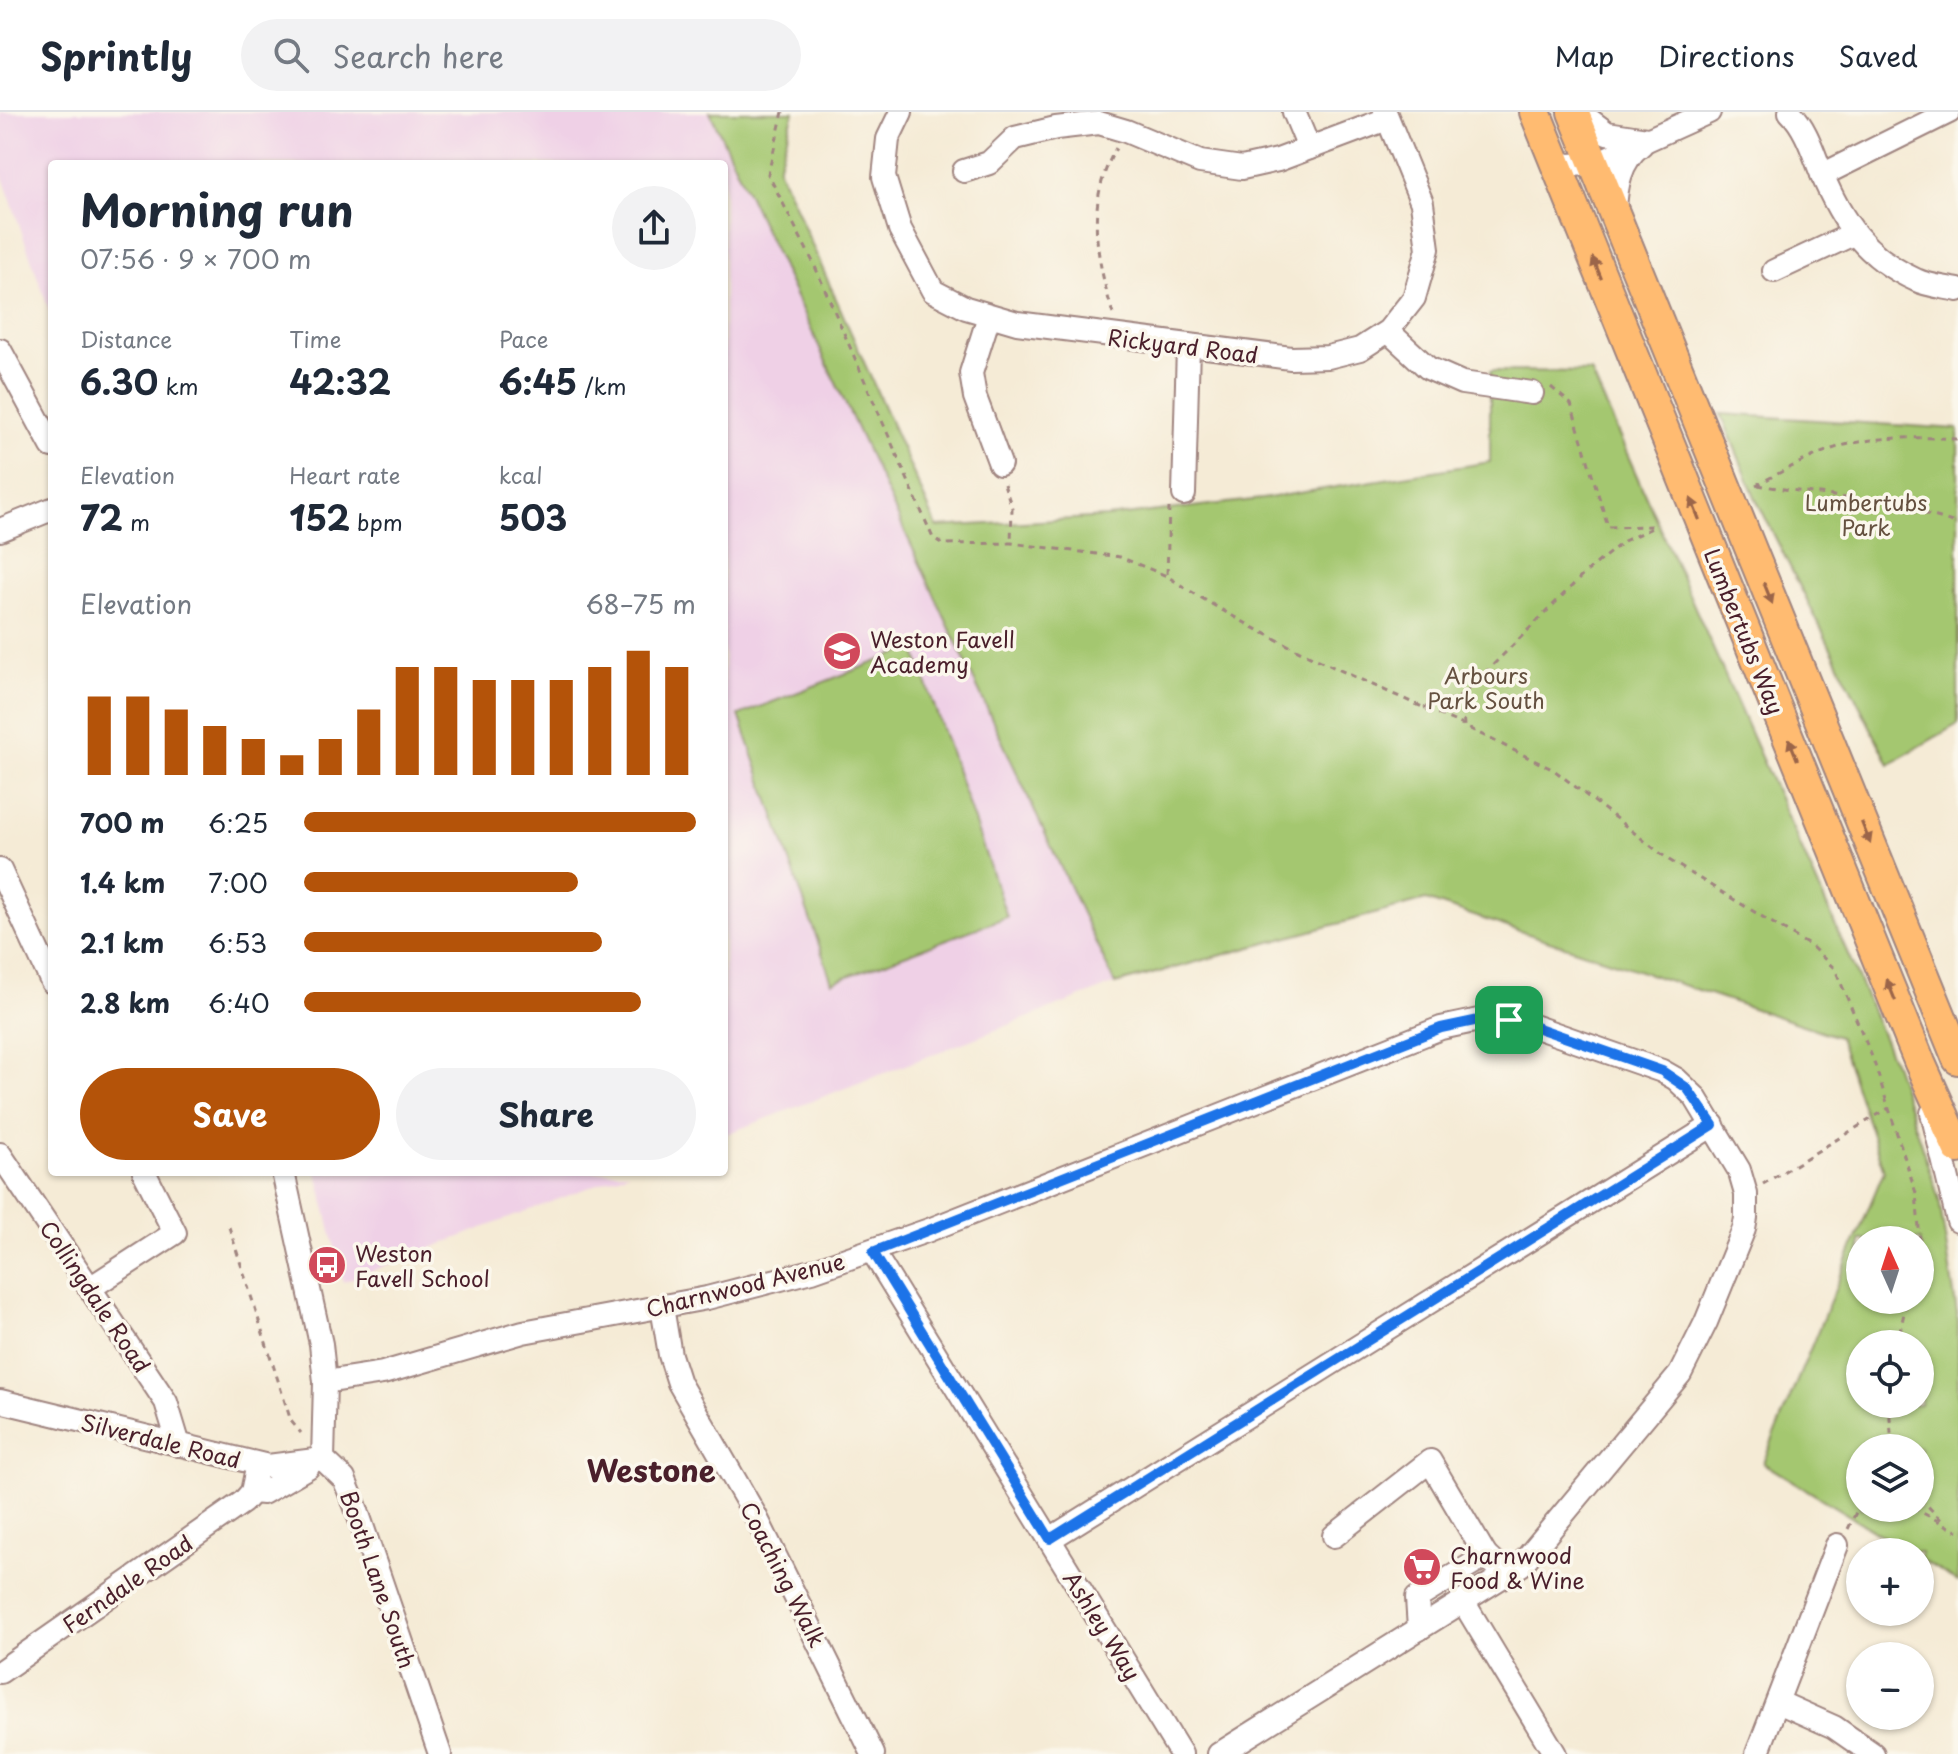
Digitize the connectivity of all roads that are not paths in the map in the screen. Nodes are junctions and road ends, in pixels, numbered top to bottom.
1 (901, 112) edge
2 (1294, 112) edge
3 (1535, 112) edge
4 (1573, 112) edge
5 (1579, 112) edge
6 (1709, 112) edge
7 (1790, 112) edge
8 (1949, 112) edge
9 (1386, 115) edge
10 (1648, 139) junction
11 (1309, 148) junction
12 (1554, 159) junction
13 (1594, 164) junction
14 (964, 171) dead end
15 (1822, 175) junction
16 (1615, 215) junction
17 (1853, 234) junction
18 (1774, 271) dead end
19 (1958, 290) edge
20 (989, 316) junction
21 (1388, 331) junction
22 (1188, 346) junction
23 (0, 350) edge
24 (1532, 393) road end
25 (48, 439) edge
26 (1000, 464) road end
27 (1184, 494) road end
28 (48, 511) edge
29 (0, 530) edge
30 (0, 870) edge
31 (48, 973) edge
32 (1958, 1059) edge
33 (1920, 1063) junction
34 (1713, 1125) junction
35 (1958, 1148) edge
36 (0, 1154) edge
37 (146, 1176) edge
38 (284, 1176) edge
39 (1958, 1221) edge
40 (873, 1252) junction
41 (90, 1288) junction
42 (662, 1307) junction
43 (325, 1382) junction
44 (0, 1401) edge
45 (179, 1445) junction
46 (323, 1459) junction
47 (258, 1464) junction
48 (252, 1492) junction
49 (1334, 1536) dead end
50 (1050, 1539) junction
51 (1837, 1545) road end
52 (1486, 1556) junction
53 (1508, 1575) junction
54 (1464, 1603) junction
55 (1419, 1629) junction
56 (0, 1672) edge
57 (1778, 1702) junction
58 (440, 1754) edge
59 (873, 1754) edge
60 (1181, 1754) edge
61 (1219, 1754) edge
62 (1555, 1754) edge
63 (1757, 1754) edge
64 (1873, 1754) edge

1 - 20 street, Rickyard Road
2 - 11 street
3 - 12 highway, Lumbertubs Way
4 - 13 highway, Lumbertubs Way
5 - 10 street
6 - 10 street
7 - 15 street
8 - 15 street
9 - 11 street
9 - 21 street, Rickyard Road
10 - 13 street
10 - 16 street
11 - 14 street
12 - 13 street
33 -> 12 highway, Lumbertubs Way
13 - 16 highway, Lumbertubs Way
15 - 17 street
16 -> 32 highway, Lumbertubs Way
17 - 18 street
17 - 19 street
20 - 22 street, Rickyard Road
20 - 26 street
21 - 22 street, Rickyard Road
21 - 24 street
22 - 27 street
23 - 25 street
28 - 29 street
30 - 31 street
33 - 35 highway, Lumbertubs Way
33 - 39 street
34 - 40 street, Charnwood Avenue
34 - 50 street
34 - 53 street, Charnwood Avenue
36 - 41 street, Collingdale Road
37 - 41 street
38 - 43 street
40 - 42 street, Charnwood Avenue
40 - 50 street, Ashley Way
41 - 45 street, Collingdale Road
42 - 43 street, Charnwood Avenue
42 - 59 street, Coaching Walk
43 - 46 street
44 - 45 street, Silverdale Road
45 - 47 street, Silverdale Road
46 - 47 street, Silverdale Road
46 - 48 street, Ferndale Road
46 - 58 street, Booth Lane South
47 - 48 street
48 - 56 street, Ferndale Road
49 - 52 street
50 - 60 street, Ashley Way
51 - 57 street
52 - 53 street
52 - 55 street
53 - 54 street, Charnwood Avenue
54 - 55 street, Charnwood Avenue
54 - 62 street
55 - 61 street, Charnwood Avenue
57 - 63 street
57 - 64 street

